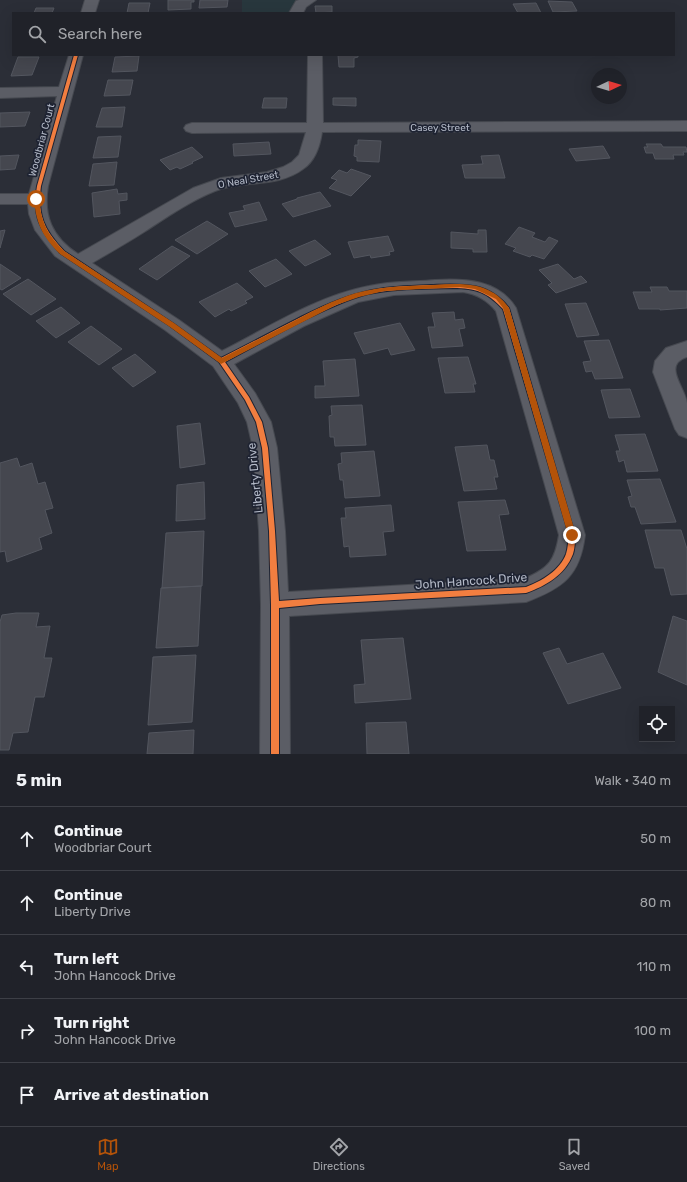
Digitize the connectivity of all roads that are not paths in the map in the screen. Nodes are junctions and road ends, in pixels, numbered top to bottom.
1 (92, 0) edge
2 (310, 0) edge
3 (88, 12) edge
4 (297, 12) edge
5 (76, 56) edge
6 (315, 56) edge
7 (64, 91) junction
8 (0, 93) edge
9 (687, 126) edge
10 (192, 128) dead end
11 (314, 128) junction
12 (0, 199) edge
13 (36, 199) junction
14 (78, 262) junction
15 (687, 349) edge
16 (221, 361) junction
17 (686, 427) edge
18 (275, 604) junction
19 (275, 754) edge

1 - 3 street
2 - 4 street
5 - 7 street, Woodbriar Court
6 - 11 street, O Neal Street
7 - 8 street
7 - 13 street, Woodbriar Court
9 - 11 street, Casey Street
10 - 11 street, Casey Street
11 - 14 street, O Neal Street
12 - 13 street
13 - 14 street, Woodbriar Court
14 - 16 street, Liberty Drive
15 - 17 street
16 - 18 street, Liberty Drive
16 - 18 street, John Hancock Drive
18 - 19 street, Liberty Drive

